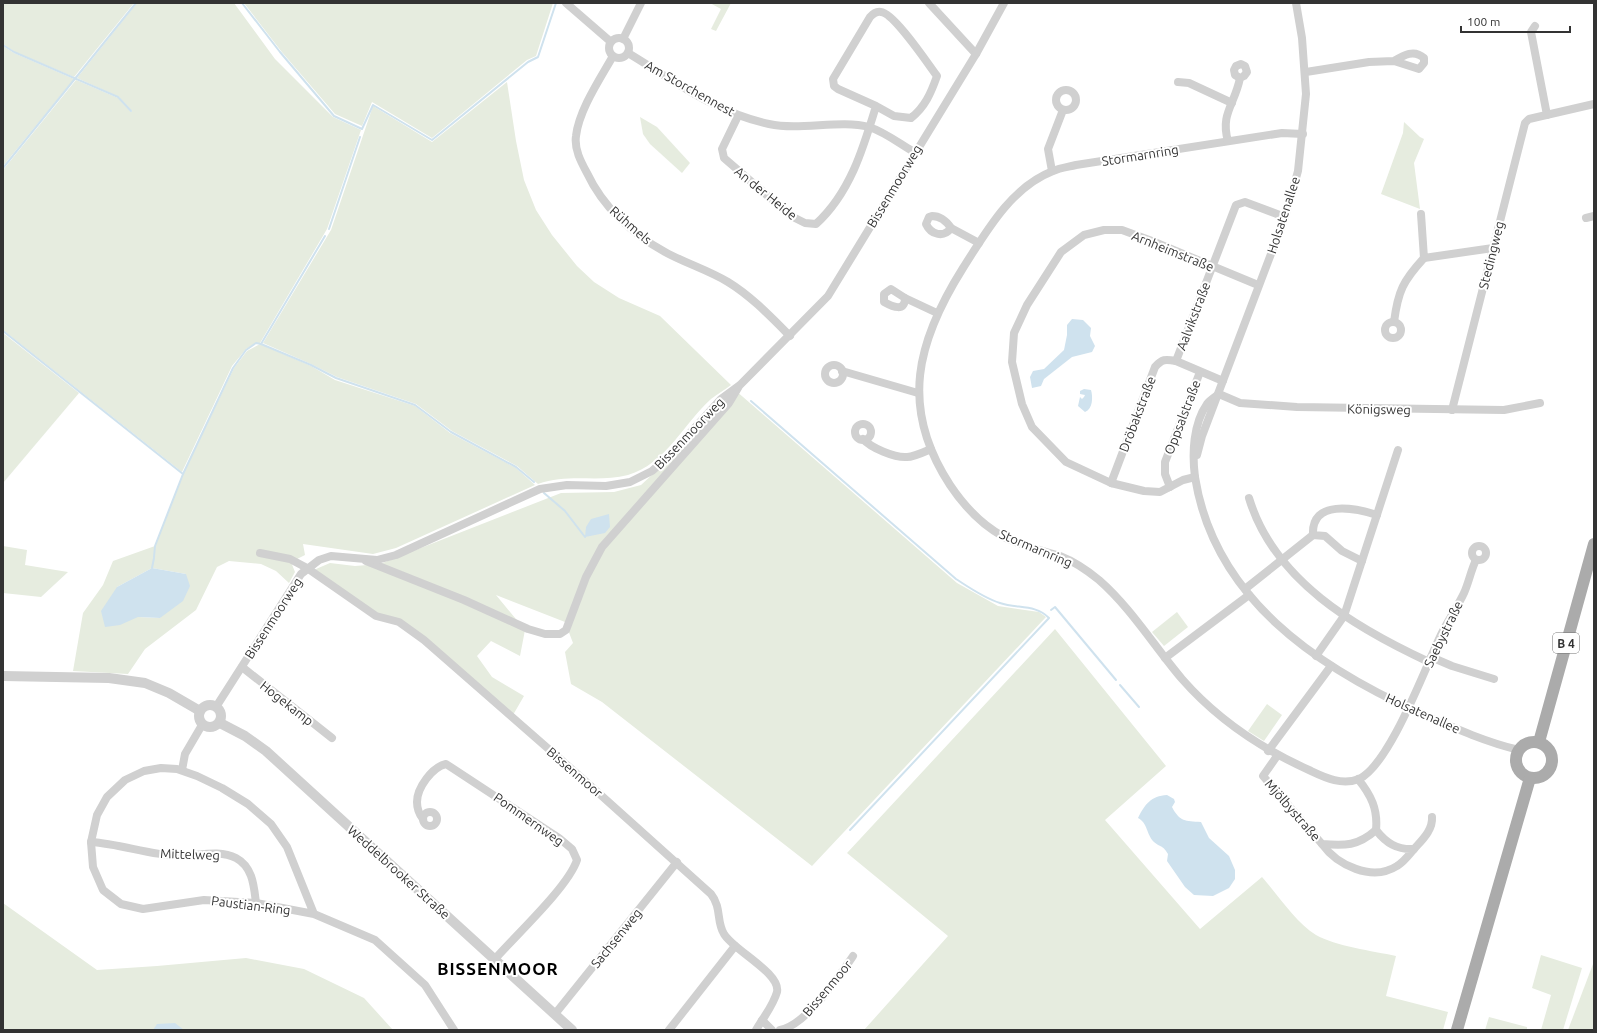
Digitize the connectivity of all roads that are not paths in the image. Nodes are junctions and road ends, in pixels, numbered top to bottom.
1 (566, 3) edge
2 (641, 3) edge
3 (929, 3) edge
4 (1004, 3) edge
5 (1296, 3) edge
6 (1535, 26) dead end
7 (623, 38) junction
8 (611, 42) junction
9 (628, 53) junction
10 (976, 54) junction
11 (613, 56) junction
12 (1394, 61) dead end
13 (1306, 72) junction
14 (1240, 78) dead end
15 (1178, 82) dead end
16 (1232, 103) junction
17 (1594, 104) edge
18 (876, 106) junction
19 (1063, 110) dead end
20 (1547, 115) junction
21 (738, 116) junction
22 (870, 128) junction
23 (1303, 134) junction
24 (1228, 141) junction
25 (914, 152) junction
26 (1052, 171) junction
27 (1421, 214) dead end
28 (1285, 216) junction
29 (952, 228) dead end
30 (979, 243) junction
31 (1493, 248) junction
32 (1424, 258) junction
33 (1213, 266) junction
34 (1258, 286) junction
35 (905, 298) dead end
36 (937, 313) junction
37 (1394, 322) dead end
38 (790, 336) junction
39 (1176, 361) junction
40 (842, 371) dead end
41 (1200, 372) junction
42 (1223, 382) junction
43 (740, 385) junction
44 (918, 393) junction
45 (1218, 394) junction
46 (1540, 403) dead end
47 (1452, 410) junction
48 (863, 439) dead end
49 (931, 449) junction
50 (1398, 450) dead end
51 (1195, 478) junction
52 (1111, 483) junction
53 (1170, 486) junction
54 (1249, 498) dead end
55 (1377, 515) junction
56 (1313, 535) junction
57 (1594, 544) edge
58 (260, 553) dead end
59 (356, 558) junction
60 (1282, 560) junction
61 (1476, 560) dead end
62 (1362, 561) junction
63 (307, 568) junction
64 (1247, 592) junction
65 (1344, 616) junction
66 (1316, 656) junction
67 (1165, 658) junction
68 (1430, 659) junction
69 (1331, 666) junction
70 (242, 667) junction
71 (3, 676) edge
72 (1494, 679) dead end
73 (216, 707) junction
74 (1408, 707) junction
75 (200, 711) junction
76 (220, 722) junction
77 (202, 725) junction
78 (332, 738) dead end
79 (1539, 742) junction
80 (1519, 750) junction
81 (1268, 751) junction
82 (1277, 756) junction
83 (182, 770) junction
84 (1530, 778) junction
85 (1358, 779) junction
86 (1432, 817) dead end
87 (423, 819) dead end
88 (1376, 830) junction
89 (91, 842) junction
90 (1322, 844) junction
91 (1414, 849) junction
92 (677, 862) junction
93 (256, 904) junction
94 (314, 914) junction
95 (736, 946) junction
96 (854, 956) dead end
97 (495, 959) junction
98 (555, 1014) junction
99 (762, 1020) junction
100 (454, 1030) edge
101 (572, 1030) edge
102 (669, 1030) edge
103 (756, 1030) edge
104 (772, 1030) edge
105 (780, 1030) edge
106 (1456, 1030) edge

1 - 8 street
2 - 7 street
3 - 10 street
4 - 10 street, Bissenmoorweg
5 - 13 street, Holsatenallee
6 - 20 street
7 - 8 street
7 - 9 street
8 - 11 street
9 - 11 street
9 - 21 street, Am Storchennest
10 - 25 street, Bissenmoorweg
11 - 38 street, Rühmels
12 - 13 street
13 - 23 street, Holsatenallee
14 - 16 street
15 - 16 street
16 - 24 street
17 - 20 street, Stedingweg
18 - 18 street
18 - 22 street
19 - 26 street
20 - 31 street, Stedingweg
21 - 22 street, Am Storchennest
21 - 22 street, An der Heide
22 - 25 street, Am Storchennest
23 - 24 street, Stormarnring
23 - 28 street, Holsatenallee
24 - 26 street, Stormarnring
25 - 38 street, Bissenmoorweg
26 - 30 street, Stormarnring
27 - 32 street
28 - 33 street, Aalvikstraße
28 - 34 street, Holsatenallee
29 - 30 street
30 - 36 street, Stormarnring
31 - 32 street
31 - 47 street, Stedingweg
32 - 37 street
33 - 34 street, Arnheimstraße
33 - 39 street, Aalvikstraße
33 - 52 street, Arnheimstraße
34 - 42 street, Holsatenallee
35 - 36 street
36 - 44 street, Stormarnring
38 - 43 street, Bissenmoorweg
39 - 41 street, Aalvikstraße
39 - 52 street, Dröbakstraße
40 - 44 street
41 - 42 street, Aalvikstraße
41 - 53 street, Oppsalstraße
42 - 45 street, Holsatenallee
43 - 59 street, Bissenmoorweg
43 - 59 street
44 - 49 street, Stormarnring
45 - 47 street, Königsweg
45 - 51 street, Holsatenallee
46 - 47 street, Königsweg
48 - 49 street
49 - 67 street, Stormarnring
50 - 55 street
51 - 53 street, Arnheimstraße
51 - 64 street, Holsatenallee
52 - 53 street, Arnheimstraße
54 - 60 street
55 - 56 street
55 - 62 street
56 - 60 street
56 - 62 street
57 - 79 main road, B 4
58 - 63 street, Bissenmoor
59 - 63 street, Bissenmoorweg
60 - 64 street
60 - 65 street
61 - 68 street, Saebystraße
62 - 65 street
63 - 70 street, Bissenmoorweg
63 - 92 street, Bissenmoor
64 - 66 street, Holsatenallee
64 - 67 street
65 - 66 street
65 - 68 street
66 - 69 street, Holsatenallee
67 - 81 street, Stormarnring
68 - 72 street
68 - 74 street, Saebystraße
69 - 74 street, Holsatenallee
69 - 81 street
70 - 73 street, Bissenmoorweg
70 - 78 street, Hogekamp
71 - 75 street
73 - 75 street
73 - 76 street
74 - 80 street, Holsatenallee
74 - 85 street
75 - 77 street
76 - 77 street
76 - 97 street, Weddelbrooker Straße
77 - 83 street
79 - 80 main road
79 - 84 main road
80 - 84 main road
81 - 82 street, Stormarnring
82 - 85 street, Stormarnring
82 - 90 street, Mjölbystraße
83 - 89 street, Paustian-Ring
83 - 94 street, Paustian-Ring
84 - 106 main road
85 - 88 street
86 - 91 street, Mjölbystraße
87 - 97 street, Pommernweg
88 - 90 street, Mjölbystraße
88 - 91 street
89 - 93 street, Mittelweg
89 - 93 street, Paustian-Ring
90 - 91 street, Mjölbystraße
92 - 95 street, Bissenmoor
92 - 98 street, Sachsenweg
93 - 94 street, Paustian-Ring
94 - 100 street, Paustian-Ring
95 - 99 street, Bissenmoor
95 - 102 street
96 - 105 street, Bissenmoor
97 - 98 street, Weddelbrooker Straße
98 - 101 street, Weddelbrooker Straße
99 - 103 street, Bissenmoor
99 - 104 street

